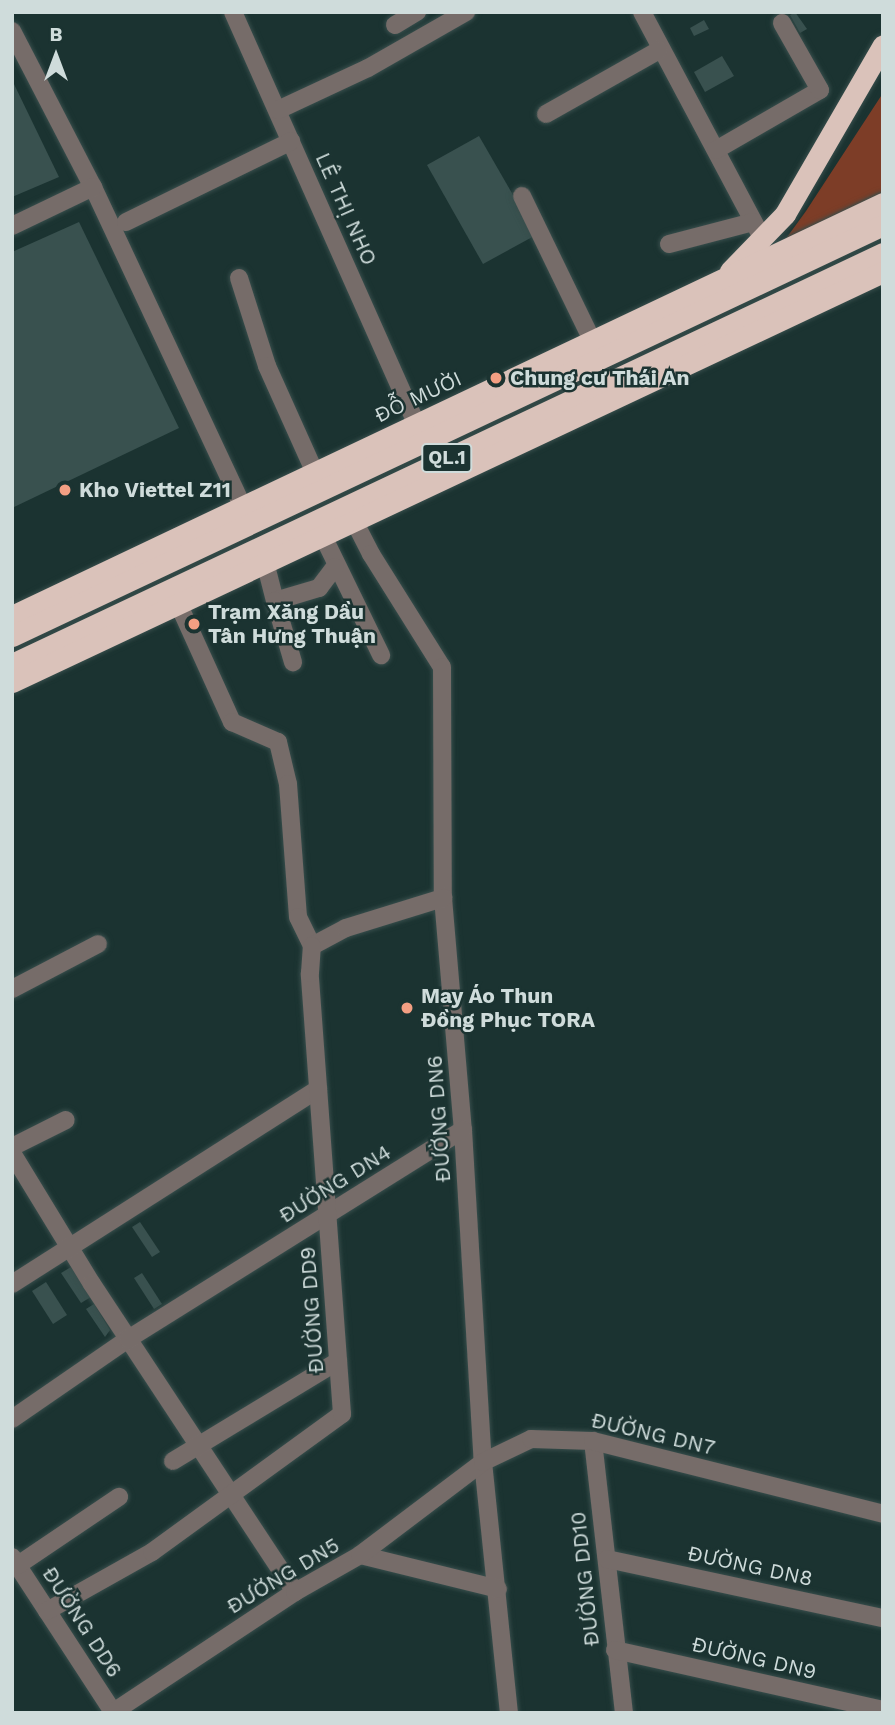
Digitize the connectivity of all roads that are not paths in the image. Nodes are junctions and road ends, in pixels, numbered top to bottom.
1 (233, 12) edge
2 (417, 12) edge
3 (466, 12) edge
4 (642, 12) edge
5 (782, 23) dead end
6 (395, 25) dead end
7 (12, 31) edge
8 (883, 45) edge
9 (659, 50) junction
10 (875, 67) edge
11 (278, 110) junction
12 (546, 114) dead end
13 (291, 141) junction
14 (716, 150) junction
15 (93, 187) junction
16 (522, 196) dead end
17 (883, 203) edge
18 (126, 222) dead end
19 (883, 225) edge
20 (12, 226) edge
21 (758, 231) junction
22 (669, 244) dead end
23 (883, 253) edge
24 (883, 272) edge
25 (239, 278) dead end
26 (770, 279) junction
27 (713, 286) junction
28 (666, 326) junction
29 (593, 342) junction
30 (420, 432) junction
31 (316, 472) junction
32 (243, 507) junction
33 (350, 512) junction
34 (322, 534) junction
35 (265, 562) junction
36 (335, 568) junction
37 (275, 601) junction
38 (178, 603) junction
39 (12, 616) edge
40 (12, 636) edge
41 (381, 656) dead end
42 (293, 662) dead end
43 (12, 664) edge
44 (12, 682) edge
45 (443, 898) junction
46 (98, 943) dead end
47 (312, 946) junction
48 (12, 989) edge
49 (318, 1089) junction
50 (66, 1120) dead end
51 (463, 1130) junction
52 (12, 1147) edge
53 (12, 1153) edge
54 (328, 1215) junction
55 (70, 1249) junction
56 (12, 1284) edge
57 (128, 1339) junction
58 (338, 1361) junction
59 (12, 1419) edge
60 (593, 1441) junction
61 (198, 1444) junction
62 (173, 1461) dead end
63 (483, 1462) junction
64 (229, 1493) junction
65 (119, 1497) dead end
66 (883, 1514) edge
67 (360, 1555) junction
68 (607, 1559) junction
69 (15, 1561) edge
70 (498, 1589) junction
71 (295, 1592) junction
72 (47, 1611) junction
73 (883, 1618) edge
74 (615, 1650) junction
75 (883, 1710) edge
76 (112, 1712) edge
77 (509, 1713) edge
78 (624, 1713) edge

1 - 11 street, LÊ THỊ NHO
2 - 6 street
3 - 11 street
4 - 9 street
5 - 14 street
7 - 15 street
8 - 10 highway
9 - 12 street
9 - 14 street
10 - 21 highway
11 - 13 street, LÊ THỊ NHO
13 - 18 street
13 - 30 street, LÊ THỊ NHO
14 - 21 street
15 - 20 street
15 - 32 street
16 - 29 street
17 - 27 highway, ĐỖ MƯỜI / QL.1
19 - 26 highway, ĐỖ MƯỜI / QL.1
21 - 22 street
21 - 27 highway
23 - 33 highway, QL.1
24 - 33 highway, QL.1
25 - 31 street
26 - 27 highway
26 - 28 highway, ĐỖ MƯỜI / QL.1
27 - 28 highway
27 - 29 highway, ĐỖ MƯỜI / QL.1
28 - 30 highway, ĐỖ MƯỜI / QL.1
29 - 30 highway, ĐỖ MƯỜI / QL.1
30 - 31 highway, ĐỖ MƯỜI / QL.1
30 - 40 highway, ĐỖ MƯỜI / QL.1
31 - 32 highway, ĐỖ MƯỜI / QL.1
32 - 39 highway, ĐỖ MƯỜI / QL.1
33 - 34 highway, QL.1
33 - 43 highway, QL.1
33 - 45 street, ĐƯỜNG DN6
34 - 35 highway, QL.1
34 - 36 street
35 - 37 street
35 - 38 highway, QL.1
36 - 37 street
36 - 41 street
37 - 42 street
38 - 44 highway, QL.1
38 - 47 street
45 - 47 street
45 - 51 street, ĐƯỜNG DN6
46 - 48 street
47 - 49 street, ĐƯỜNG DD9
49 - 54 street, ĐƯỜNG DD9
49 - 55 street
50 - 52 street
51 - 54 street, ĐƯỜNG DN4
51 - 63 street, ĐƯỜNG DN6
53 - 55 street
54 - 57 street, ĐƯỜNG DN4
54 - 58 street, ĐƯỜNG DD9
55 - 56 street
55 - 57 street
57 - 59 street
57 - 61 street
58 - 61 street
58 - 64 street, ĐƯỜNG DD9
60 - 63 street, ĐƯỜNG DN7
60 - 66 street, ĐƯỜNG DN7
60 - 68 street, ĐƯỜNG DD10
61 - 62 street
61 - 64 street
63 - 67 street, ĐƯỜNG DN7
63 - 70 street, ĐƯỜNG DN6
64 - 71 street
64 - 72 street
65 - 69 street
67 - 70 street, ĐƯỜNG DN5
67 - 71 street, ĐƯỜNG DN5
68 - 73 street, ĐƯỜNG DN8
68 - 74 street, ĐƯỜNG DD10
69 - 72 street, ĐƯỜNG DD6
70 - 77 street, ĐƯỜNG DN6
71 - 76 street, ĐƯỜNG DN5
72 - 76 street, ĐƯỜNG DD6
74 - 75 street, ĐƯỜNG DN9
74 - 78 street, ĐƯỜNG DD10

